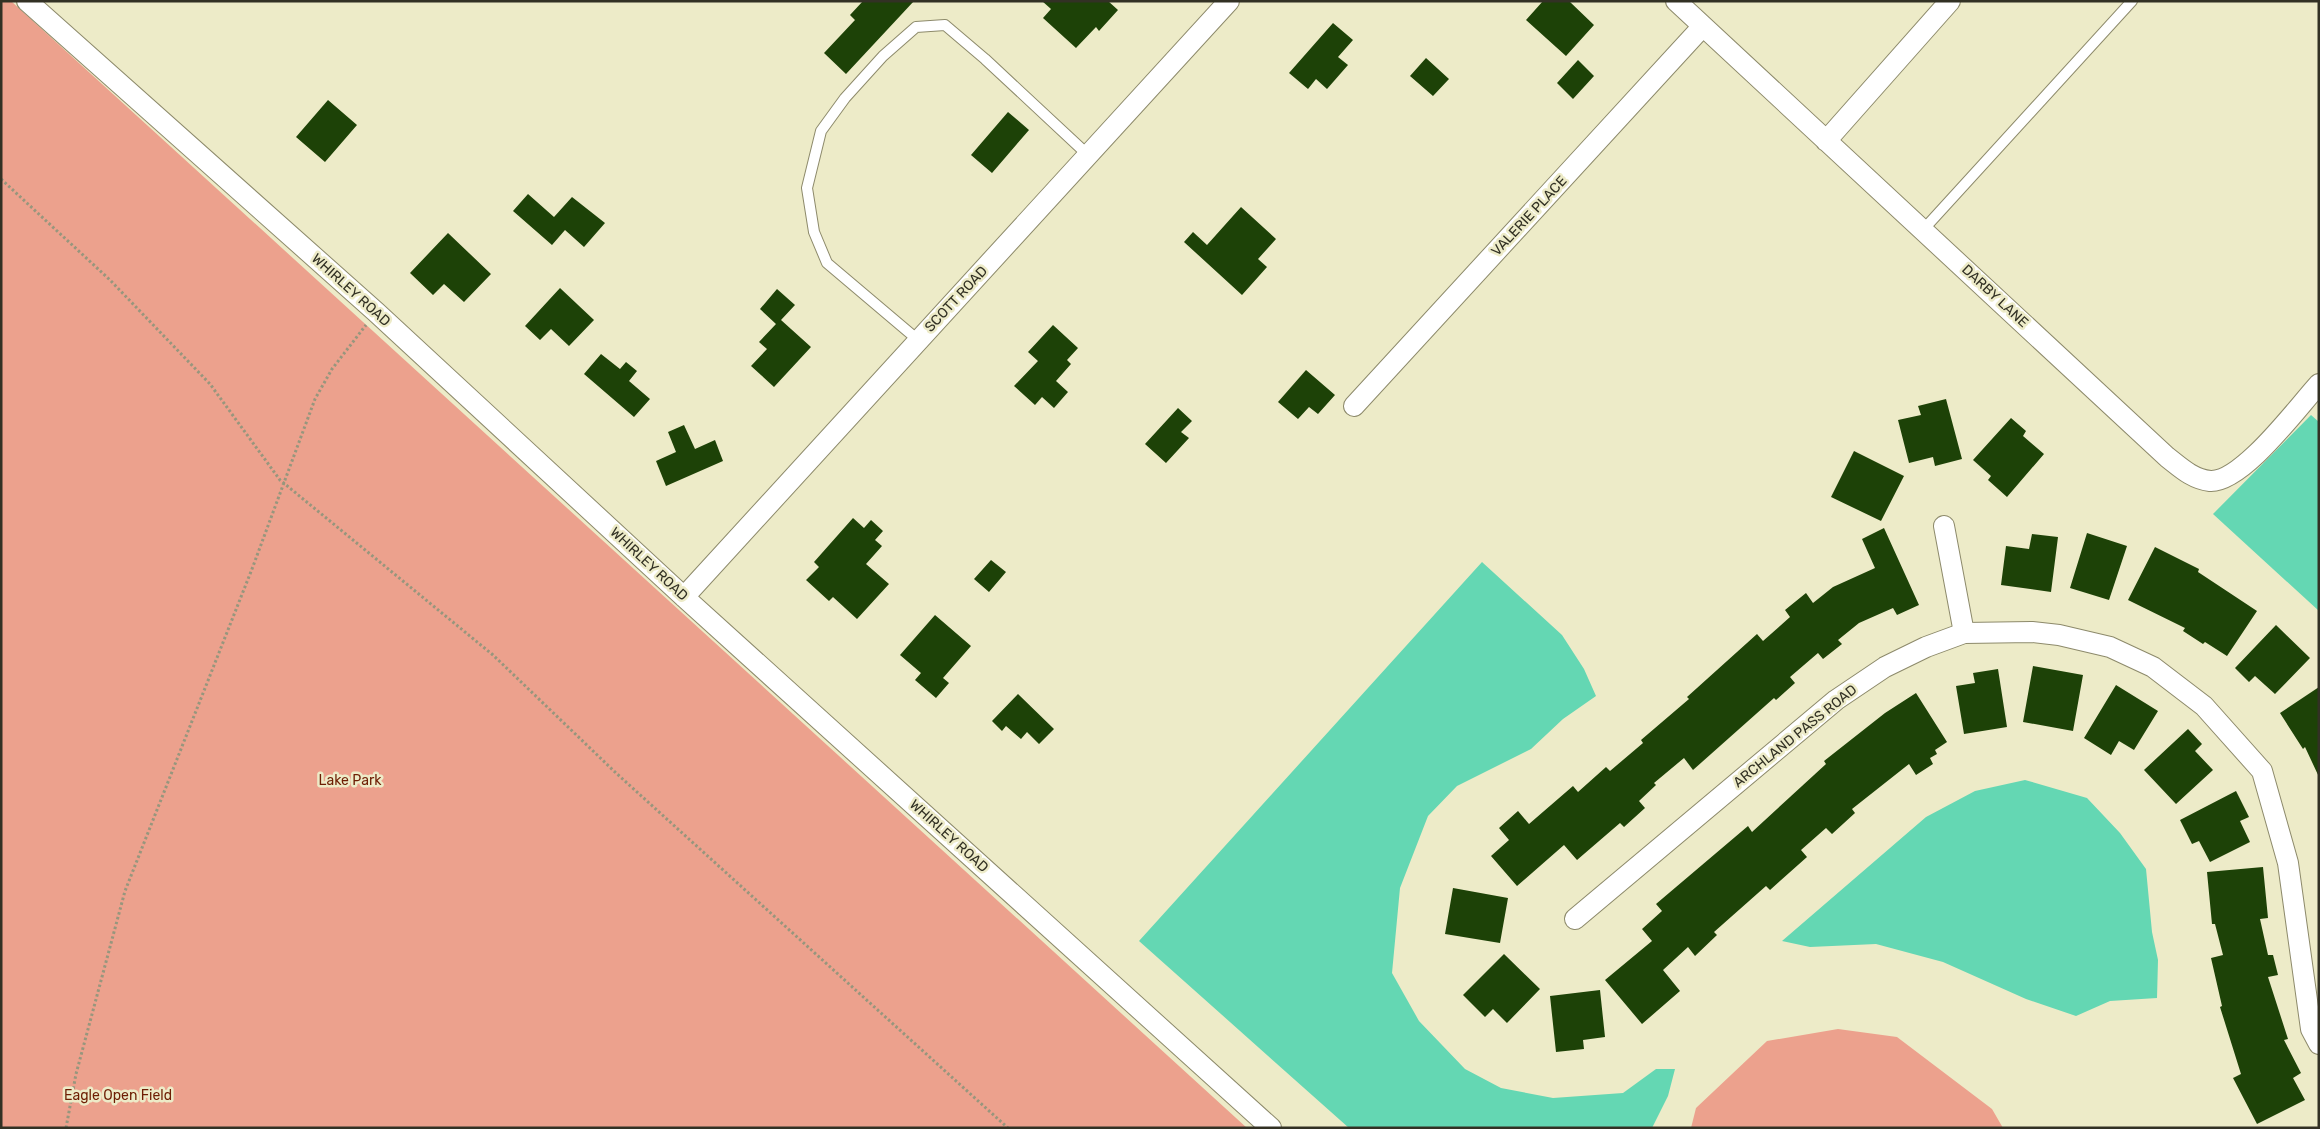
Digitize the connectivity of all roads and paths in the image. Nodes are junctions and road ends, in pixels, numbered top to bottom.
1 (27, 1) edge
2 (1229, 1) edge
3 (1676, 1) edge
4 (1950, 1) edge
5 (2132, 1) edge
6 (1703, 26) junction
7 (1826, 141) junction
8 (1088, 156) junction
9 (1, 179) edge
10 (1923, 230) junction
11 (376, 312) junction
12 (918, 340) junction
13 (2319, 384) edge
14 (1354, 406) dead end
15 (284, 483) junction
16 (1944, 526) dead end
17 (684, 597) junction
18 (1964, 633) junction
19 (1575, 919) dead end
20 (2319, 1044) edge
21 (66, 1128) edge
22 (1008, 1128) edge
23 (1271, 1128) edge

1 - 11 street, WHIRLEY ROAD
2 - 8 street, SCOTT ROAD
3 - 6 street, DARBY LANE
4 - 7 street
5 - 10 lane
6 - 7 street, DARBY LANE
6 - 14 street, VALERIE PLACE
7 - 10 street, DARBY LANE
8 - 12 street, SCOTT ROAD
8 - 12 lane
9 - 15 path
10 - 13 street, DARBY LANE
11 - 15 path
11 - 17 street, WHIRLEY ROAD
12 - 17 street, SCOTT ROAD
15 - 21 path
15 - 22 path
16 - 18 street
17 - 23 street, WHIRLEY ROAD
18 - 19 street, ARCHLAND PASS ROAD
18 - 20 street, ARCHLAND PASS ROAD

